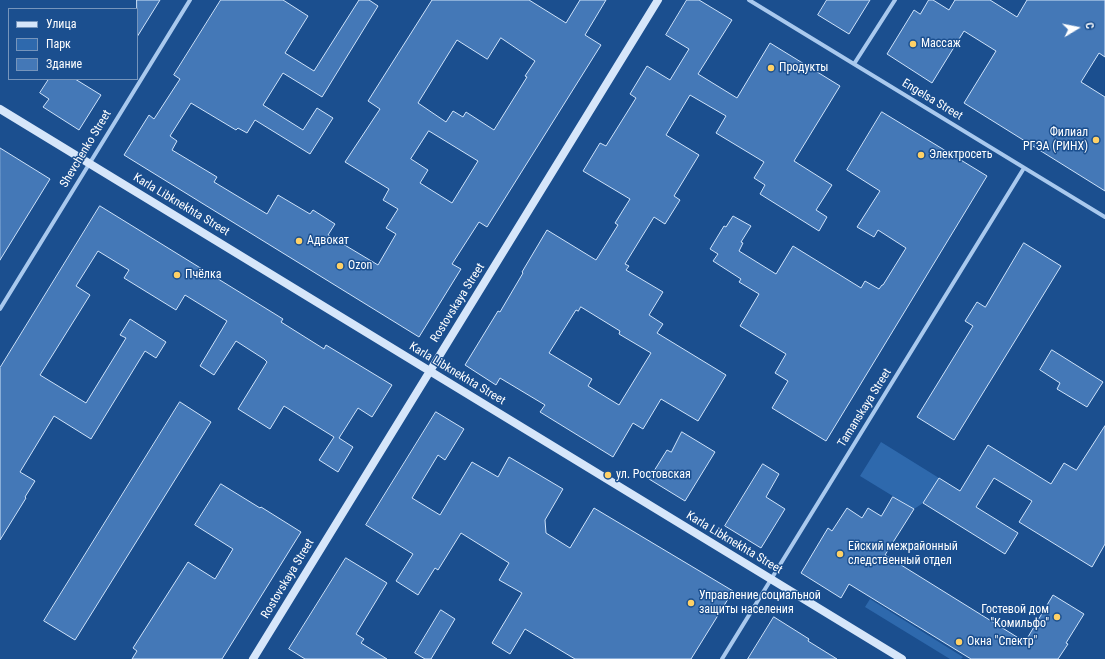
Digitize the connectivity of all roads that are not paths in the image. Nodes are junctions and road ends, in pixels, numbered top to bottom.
1 (190, 0) edge
2 (658, 0) edge
3 (749, 0) edge
4 (895, 0) edge
5 (854, 64) junction
6 (0, 109) edge
7 (89, 164) junction
8 (1024, 168) junction
9 (1105, 218) edge
10 (0, 309) edge
11 (430, 371) junction
12 (771, 580) junction
13 (253, 659) edge
14 (722, 659) edge
15 (902, 659) edge

1 - 7 street, Shevchenko Street
2 - 11 street, Rostovskaya Street
3 - 5 street, Engelsa Street
4 - 5 street
5 - 8 street, Engelsa Street
6 - 7 street, Karla Libknekhta Street
7 - 10 street, Shevchenko Street
7 - 11 street, Karla Libknekhta Street
8 - 9 street, Engelsa Street
8 - 12 street, Tamanskaya Street
11 - 12 street, Karla Libknekhta Street
11 - 13 street, Rostovskaya Street
12 - 14 street, Tamanskaya Street
12 - 15 street, Karla Libknekhta Street

